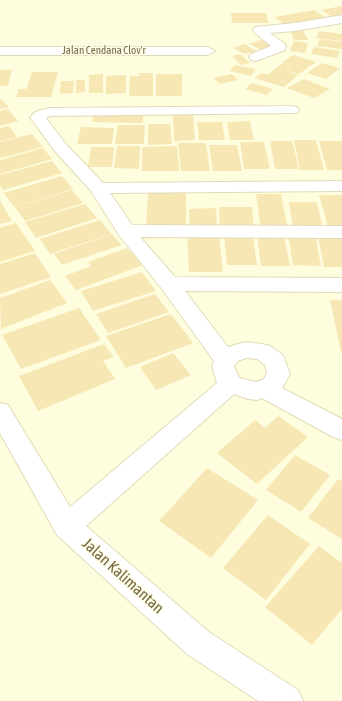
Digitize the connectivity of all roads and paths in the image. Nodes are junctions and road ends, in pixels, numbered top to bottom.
1 (342, 20) edge
2 (0, 51) edge
3 (208, 51) dead end
4 (256, 57) dead end
5 (292, 110) dead end
6 (342, 186) edge
7 (98, 188) junction
8 (126, 231) junction
9 (342, 232) edge
10 (169, 284) junction
11 (342, 285) edge
12 (226, 360) junction
13 (231, 384) junction
14 (265, 388) junction
15 (0, 412) edge
16 (342, 430) edge
17 (67, 526) junction
18 (287, 701) edge

1 - 4 street
2 - 3 street, Jalan Cendana Clov'r
5 - 7 street
6 - 7 street
7 - 8 street
8 - 9 street
8 - 10 street
10 - 11 street
10 - 12 street
12 - 13 street
12 - 14 street
13 - 14 street
13 - 17 street
14 - 16 street
15 - 17 street, Jalan Kalimantan
17 - 18 street, Jalan Kalimantan

